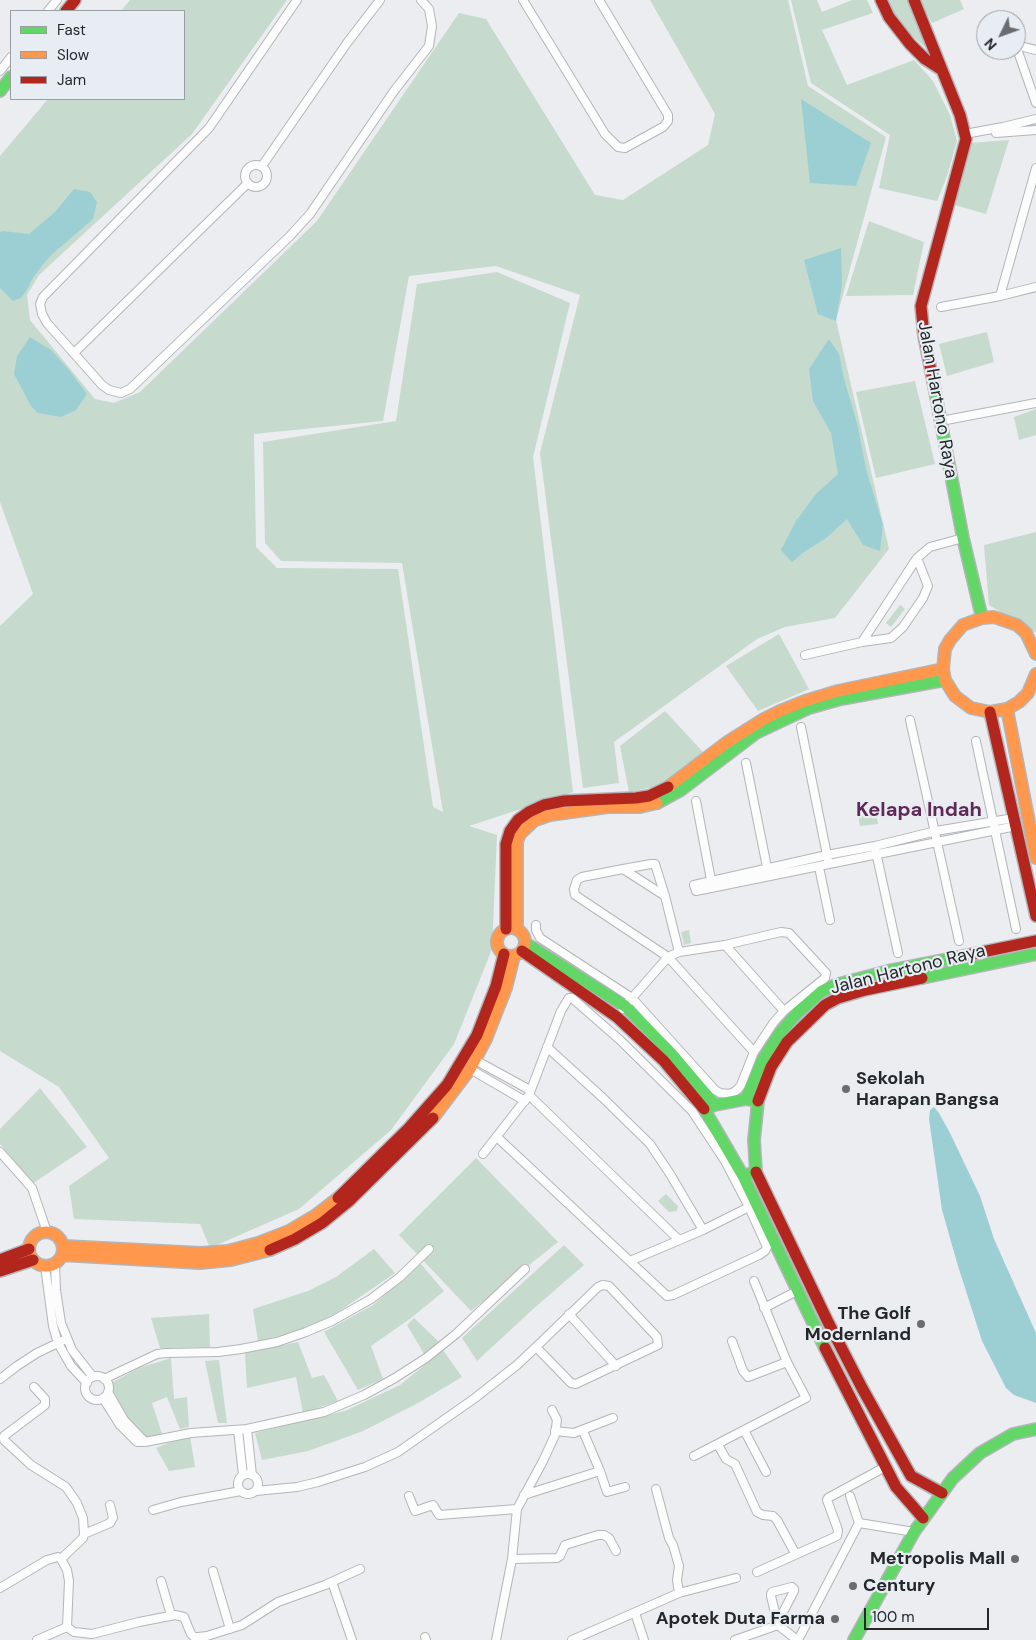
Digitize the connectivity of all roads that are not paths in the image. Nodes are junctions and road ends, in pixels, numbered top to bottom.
1 (57, 0) edge
2 (75, 0) edge
3 (297, 0) edge
4 (380, 0) edge
5 (422, 0) edge
6 (523, 0) edge
7 (599, 0) edge
8 (880, 0) edge
9 (914, 0) edge
10 (49, 10) edge
11 (67, 10) edge
12 (10, 58) edge
13 (1021, 60) edge
14 (942, 70) junction
15 (0, 71) edge
16 (10, 78) edge
17 (0, 91) edge
18 (1036, 103) edge
19 (1036, 119) edge
20 (1036, 130) edge
21 (966, 136) junction
22 (262, 166) junction
23 (1036, 168) edge
24 (248, 183) junction
25 (1036, 287) edge
26 (1000, 296) junction
27 (941, 307) dead end
28 (74, 353) junction
29 (1036, 403) edge
30 (941, 421) junction
31 (963, 538) junction
32 (917, 558) junction
33 (982, 618) junction
34 (862, 642) junction
35 (1036, 654) edge
36 (805, 655) dead end
37 (944, 674) junction
38 (1036, 674) edge
39 (1008, 709) junction
40 (990, 712) junction
41 (910, 720) dead end
42 (801, 727) dead end
43 (976, 741) dead end
44 (746, 764) dead end
45 (696, 801) dead end
46 (1015, 822) junction
47 (1033, 826) edge
48 (994, 827) junction
49 (936, 831) junction
50 (937, 842) junction
51 (875, 846) junction
52 (827, 855) junction
53 (876, 855) junction
54 (1036, 858) edge
55 (829, 865) junction
56 (819, 867) junction
57 (623, 869) junction
58 (768, 873) junction
59 (712, 880) junction
60 (665, 896) junction
61 (1036, 916) edge
62 (830, 920) dead end
63 (536, 925) dead end
64 (512, 929) junction
65 (1016, 929) dead end
66 (1036, 941) edge
67 (960, 942) dead end
68 (725, 945) junction
69 (516, 951) junction
70 (679, 952) junction
71 (898, 952) dead end
72 (1036, 954) edge
73 (668, 957) junction
74 (629, 1002) junction
75 (784, 1011) junction
76 (617, 1016) junction
77 (547, 1047) junction
78 (754, 1052) junction
79 (472, 1064) junction
80 (528, 1095) junction
81 (746, 1098) junction
82 (758, 1101) junction
83 (710, 1107) junction
84 (497, 1136) junction
85 (0, 1152) edge
86 (483, 1154) dead end
87 (756, 1172) junction
88 (743, 1176) junction
89 (749, 1207) junction
90 (703, 1230) junction
91 (47, 1232) junction
92 (680, 1240) junction
93 (429, 1249) dead end
94 (31, 1254) junction
95 (56, 1257) junction
96 (0, 1260) edge
97 (630, 1261) junction
98 (525, 1269) dead end
99 (0, 1271) edge
100 (754, 1281) dead end
101 (797, 1291) junction
102 (764, 1308) junction
103 (569, 1314) junction
104 (67, 1340) junction
105 (732, 1342) dead end
106 (58, 1343) junction
107 (536, 1347) junction
108 (787, 1362) junction
109 (616, 1366) junction
110 (94, 1377) junction
111 (0, 1379) edge
112 (104, 1379) junction
113 (86, 1382) junction
114 (34, 1387) dead end
115 (106, 1395) junction
116 (552, 1410) dead end
117 (613, 1418) dead end
118 (247, 1428) junction
119 (1036, 1428) edge
120 (238, 1430) junction
121 (744, 1430) junction
122 (556, 1431) junction
123 (583, 1431) junction
124 (718, 1444) junction
125 (694, 1456) dead end
126 (885, 1467) junction
127 (600, 1471) junction
128 (766, 1472) dead end
129 (243, 1475) junction
130 (252, 1475) junction
131 (911, 1476) junction
132 (625, 1487) dead end
133 (896, 1487) junction
134 (656, 1489) dead end
135 (256, 1491) junction
136 (242, 1492) junction
137 (942, 1493) junction
138 (524, 1495) junction
139 (409, 1496) dead end
140 (850, 1496) dead end
141 (110, 1505) dead end
142 (517, 1509) junction
143 (153, 1510) dead end
144 (923, 1518) junction
145 (860, 1523) junction
146 (914, 1532) junction
147 (84, 1534) junction
148 (616, 1551) dead end
149 (796, 1553) junction
150 (61, 1559) junction
151 (512, 1559) junction
152 (360, 1569) dead end
153 (212, 1571) dead end
154 (757, 1572) dead end
155 (736, 1578) dead end
156 (161, 1582) dead end
157 (332, 1582) junction
158 (0, 1588) edge
159 (679, 1593) junction
160 (635, 1613) junction
161 (171, 1615) junction
162 (67, 1627) junction
163 (230, 1629) junction
164 (37, 1640) edge
165 (352, 1640) edge
166 (496, 1640) edge
167 (572, 1640) edge
168 (644, 1640) edge
169 (736, 1640) edge
170 (798, 1640) edge
171 (854, 1640) edge

1 - 10 street
2 - 11 street
3 - 28 street
4 - 22 street
5 - 28 street
6 - 7 street
8 - 14 street
9 - 14 street
12 - 15 street
13 - 18 street
14 - 21 street
16 - 17 street
19 - 21 street
20 - 21 street
21 - 30 street, Jalan Hartono Raya
22 - 24 street
22 - 24 street
23 - 26 street
24 - 28 street
25 - 26 street
26 - 27 street
29 - 30 street
30 - 31 street, Jalan Hartono Raya
31 - 32 street
31 - 33 street, Jalan Hartono Raya
32 - 34 street
32 - 34 street
33 - 35 street
33 - 37 street
34 - 36 street
37 - 40 street
37 - 64 street
38 - 39 street
39 - 40 street
39 - 47 street
40 - 46 street
41 - 49 street
42 - 52 street
43 - 48 street
44 - 58 street
45 - 59 street
46 - 48 street
46 - 61 street
47 - 54 street
48 - 49 street
48 - 50 street
48 - 65 street
49 - 50 street
49 - 51 street
50 - 53 street
50 - 67 street
51 - 52 street
51 - 53 street
52 - 55 street
52 - 58 street
53 - 55 street
53 - 71 street
55 - 56 street
56 - 58 street
56 - 62 street
57 - 60 street
57 - 60 street
57 - 73 street
58 - 59 street
58 - 59 street
60 - 70 street
63 - 74 street
64 - 69 street
64 - 69 street
66 - 81 street, Jalan Hartono Raya
68 - 70 street
68 - 75 street
68 - 75 street
69 - 74 street
69 - 76 street
69 - 79 street
69 - 95 street
70 - 73 street
72 - 82 street, Jalan Hartono Raya
73 - 74 street
73 - 78 street
74 - 76 street
74 - 78 street
74 - 83 street
75 - 78 street
76 - 83 street
77 - 80 street
77 - 89 street
77 - 90 street
79 - 80 street
79 - 80 street
79 - 95 street
80 - 84 street
80 - 92 street
81 - 82 street
81 - 83 street
82 - 87 street, Jalan Hartono Raya
83 - 88 street
84 - 86 street
84 - 97 street
85 - 91 street
87 - 88 street
87 - 131 street
88 - 101 street
89 - 90 street
89 - 97 street
90 - 92 street
91 - 94 street
91 - 95 street
92 - 97 street
93 - 112 street
94 - 95 street
94 - 96 street
94 - 99 street
95 - 104 street
95 - 106 street
98 - 118 street
100 - 102 street
101 - 102 street
101 - 126 street
102 - 108 street
103 - 107 street
103 - 109 street
103 - 109 street
104 - 106 street
104 - 110 street
105 - 108 street
106 - 111 street
106 - 113 street
107 - 109 street
107 - 135 street
108 - 121 street
110 - 112 street
110 - 113 street
112 - 115 street
113 - 115 street
114 - 147 street
115 - 120 street
116 - 122 street
117 - 123 street
118 - 120 street
118 - 130 street
119 - 137 street
120 - 129 street
121 - 124 street
121 - 128 street
122 - 123 street
122 - 138 street
123 - 127 street
124 - 125 street
124 - 149 street
126 - 133 street
126 - 149 street
127 - 132 street
127 - 138 street
129 - 130 street
129 - 136 street
130 - 135 street
131 - 133 street
131 - 137 street
133 - 144 street
134 - 159 street
135 - 136 street
136 - 143 street
137 - 144 street
138 - 142 street
139 - 142 street
140 - 145 street
141 - 147 street
142 - 151 street
144 - 146 street
145 - 146 street
145 - 170 street
146 - 171 street
147 - 150 street
148 - 151 street
149 - 154 street
150 - 158 street
150 - 162 street
151 - 166 street
152 - 157 street
153 - 163 street
155 - 159 street
156 - 161 street
157 - 163 street
157 - 165 street
159 - 160 street
160 - 167 street
160 - 168 street
161 - 162 street
161 - 163 street
162 - 164 street
169 - 170 street

